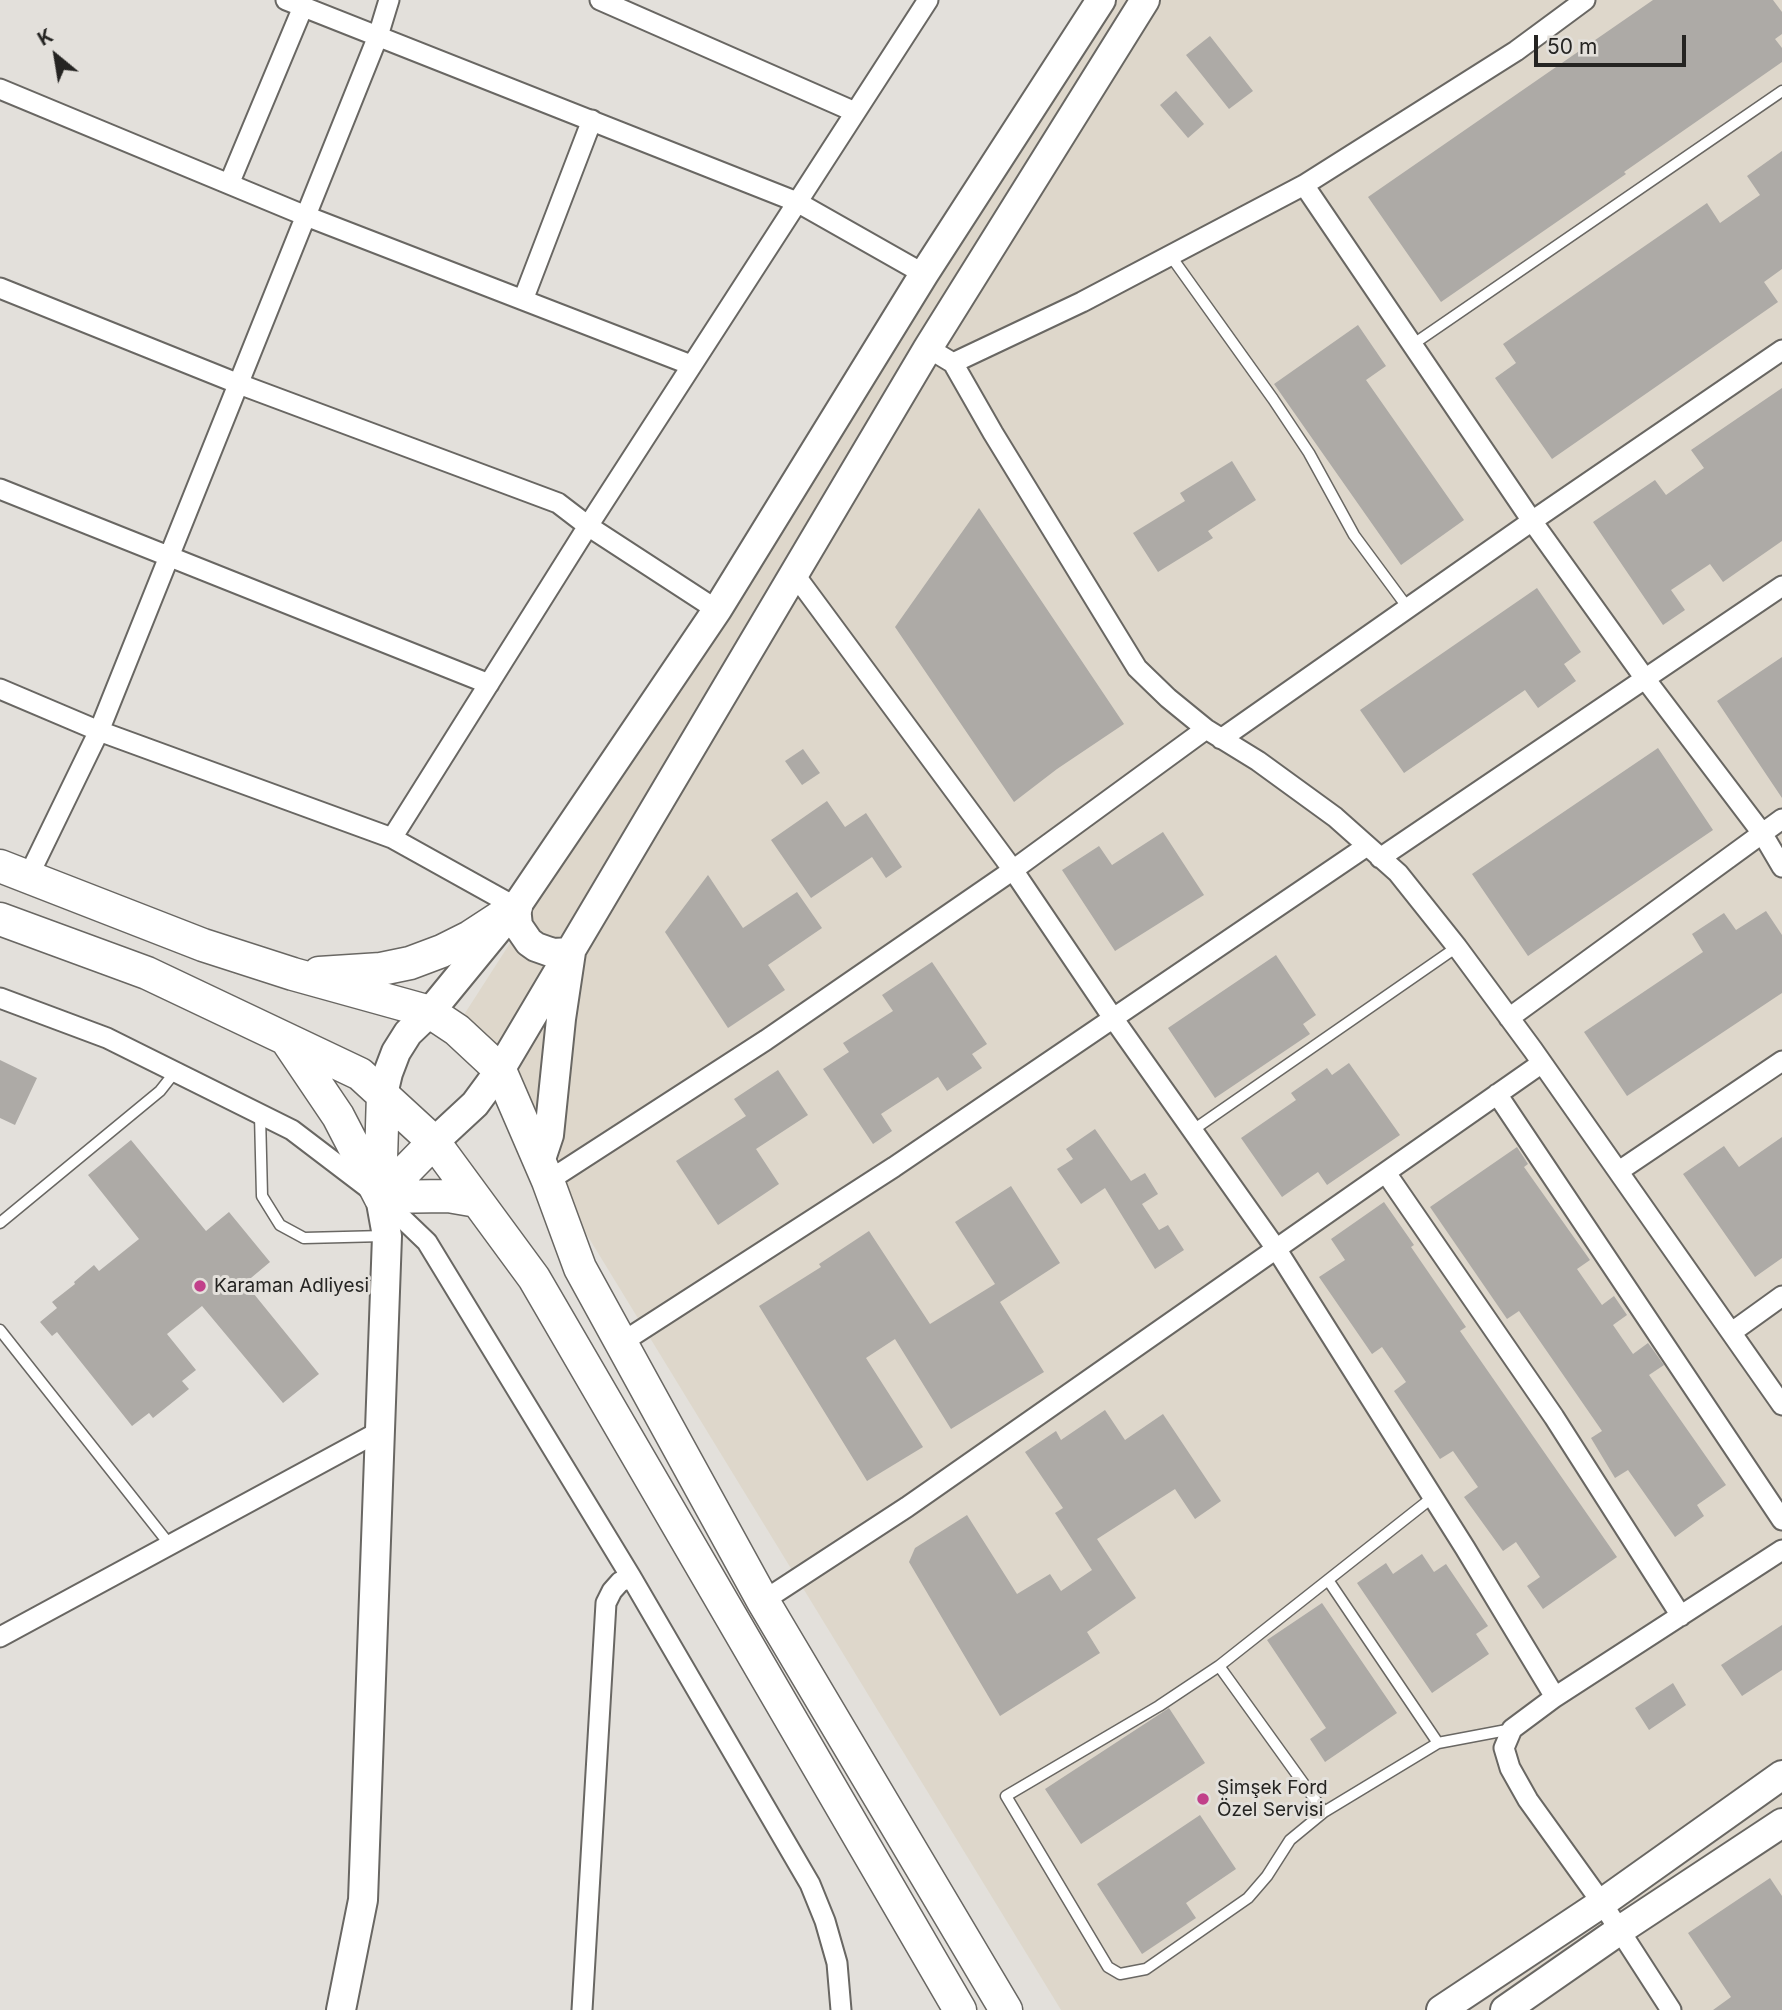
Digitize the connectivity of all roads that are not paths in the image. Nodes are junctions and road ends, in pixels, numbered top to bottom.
1 (389, 0) edge
2 (600, 0) edge
3 (928, 0) edge
4 (1101, 0) edge
5 (1145, 0) edge
6 (1586, 0) edge
7 (294, 3) edge
8 (378, 36) junction
9 (0, 89) edge
10 (1782, 91) edge
11 (855, 112) junction
12 (592, 120) junction
13 (229, 184) junction
14 (1304, 185) junction
15 (797, 202) junction
16 (306, 216) junction
17 (1170, 255) junction
18 (925, 274) junction
19 (0, 288) edge
20 (523, 300) junction
21 (1412, 345) junction
22 (928, 348) junction
23 (1782, 350) edge
24 (953, 363) junction
25 (691, 365) junction
26 (239, 384) junction
27 (0, 489) edge
28 (1532, 521) junction
29 (588, 526) junction
30 (169, 557) junction
31 (795, 575) junction
32 (1782, 586) edge
33 (1408, 608) junction
34 (717, 610) junction
35 (1646, 680) junction
36 (489, 684) junction
37 (0, 689) edge
38 (99, 731) junction
39 (1214, 734) junction
40 (1782, 819) edge
41 (1762, 832) junction
42 (392, 838) junction
43 (1374, 852) junction
44 (1782, 867) edge
45 (1013, 870) junction
46 (14, 872) edge
47 (516, 907) junction
48 (0, 919) edge
49 (1457, 947) junction
50 (571, 952) junction
51 (293, 974) junction
52 (0, 998) edge
53 (430, 1012) junction
54 (1113, 1018) junction
55 (1509, 1018) junction
56 (285, 1037) junction
57 (1782, 1061) edge
58 (1542, 1063) junction
59 (500, 1070) junction
60 (175, 1072) junction
61 (383, 1094) junction
62 (1497, 1094) junction
63 (260, 1114) junction
64 (1193, 1130) junction
65 (434, 1142) junction
66 (1619, 1171) junction
67 (544, 1172) junction
68 (1386, 1173) junction
69 (380, 1197) junction
70 (477, 1201) junction
71 (0, 1223) edge
72 (387, 1236) junction
73 (1277, 1250) junction
74 (1782, 1296) edge
75 (0, 1330) edge
76 (1732, 1332) junction
77 (621, 1343) junction
78 (1782, 1405) edge
79 (380, 1431) junction
80 (1433, 1497) junction
81 (1782, 1520) edge
82 (170, 1545) junction
83 (1782, 1550) edge
84 (631, 1577) junction
85 (1328, 1580) junction
86 (763, 1601) junction
87 (1681, 1616) junction
88 (0, 1637) edge
89 (1219, 1666) junction
90 (1555, 1698) junction
91 (1513, 1729) junction
92 (1438, 1743) junction
93 (1782, 1775) edge
94 (1324, 1812) junction
95 (1781, 1825) edge
96 (1602, 1903) junction
97 (1620, 1930) junction
98 (341, 2010) edge
99 (582, 2010) edge
100 (841, 2010) edge
101 (960, 2010) edge
102 (1006, 2010) edge
103 (1441, 2010) edge
104 (1505, 2010) edge
105 (1671, 2010) edge

1 - 8 street
2 - 11 street
3 - 11 street
4 - 18 main road
5 - 22 main road
6 - 14 street
7 - 8 street
7 - 13 street
8 - 12 street
8 - 16 street
9 - 13 street
10 - 21 lane
11 - 15 street
12 - 15 street
12 - 20 street
13 - 16 street
14 - 17 street
14 - 21 street
15 - 18 street
15 - 25 street
16 - 20 street
16 - 26 street
17 - 24 street
17 - 33 lane
18 - 34 main road
19 - 26 street
20 - 25 street
21 - 28 street
22 - 24 street
22 - 31 main road
23 - 28 street
24 - 39 street
25 - 29 street
26 - 29 street
26 - 30 street
27 - 30 street
28 - 33 street
28 - 35 street
29 - 34 street
29 - 36 street
30 - 36 street
30 - 38 street
31 - 45 street
31 - 50 main road
32 - 35 street
33 - 39 street
34 - 47 main road
35 - 41 street
35 - 43 street
36 - 42 street
37 - 38 street
38 - 42 street
38 - 46 street
39 - 43 street
39 - 45 street
40 - 41 street
41 - 44 street
41 - 55 street
42 - 47 street
43 - 49 street
43 - 54 street
45 - 54 street
45 - 67 street
46 - 51 main road
47 - 50 main road
47 - 51 main road
47 - 53 main road
48 - 56 main road
49 - 55 street
49 - 64 lane
50 - 59 main road
50 - 67 main road
51 - 53 main road
52 - 60 street
53 - 59 main road
53 - 61 main road
54 - 64 street
54 - 77 street
55 - 58 street
56 - 61 main road
56 - 69 main road
57 - 66 street
58 - 62 street
58 - 66 street
59 - 65 main road
59 - 67 main road
60 - 63 street
60 - 71 lane
61 - 65 main road
61 - 69 main road
62 - 68 street
62 - 81 street
63 - 69 street
63 - 72 lane
64 - 73 street
65 - 69 main road
65 - 70 main road
66 - 76 street
67 - 77 main road
68 - 73 street
68 - 87 street
69 - 70 main road
69 - 72 main road
69 - 84 street
70 - 101 main road
72 - 79 main road
73 - 80 street
73 - 86 street
74 - 76 street
75 - 82 lane
76 - 78 street
77 - 86 main road
79 - 82 street
79 - 98 main road
80 - 85 lane
80 - 90 street
82 - 88 street
83 - 87 street
84 - 99 street
84 - 100 street
85 - 89 lane
85 - 92 lane
86 - 102 main road
87 - 90 street
89 - 94 lane
89 - 94 lane
90 - 91 street
91 - 92 lane
91 - 96 street
92 - 94 lane
93 - 96 main road
95 - 97 main road
96 - 97 street
96 - 103 main road
97 - 104 main road
97 - 105 street

